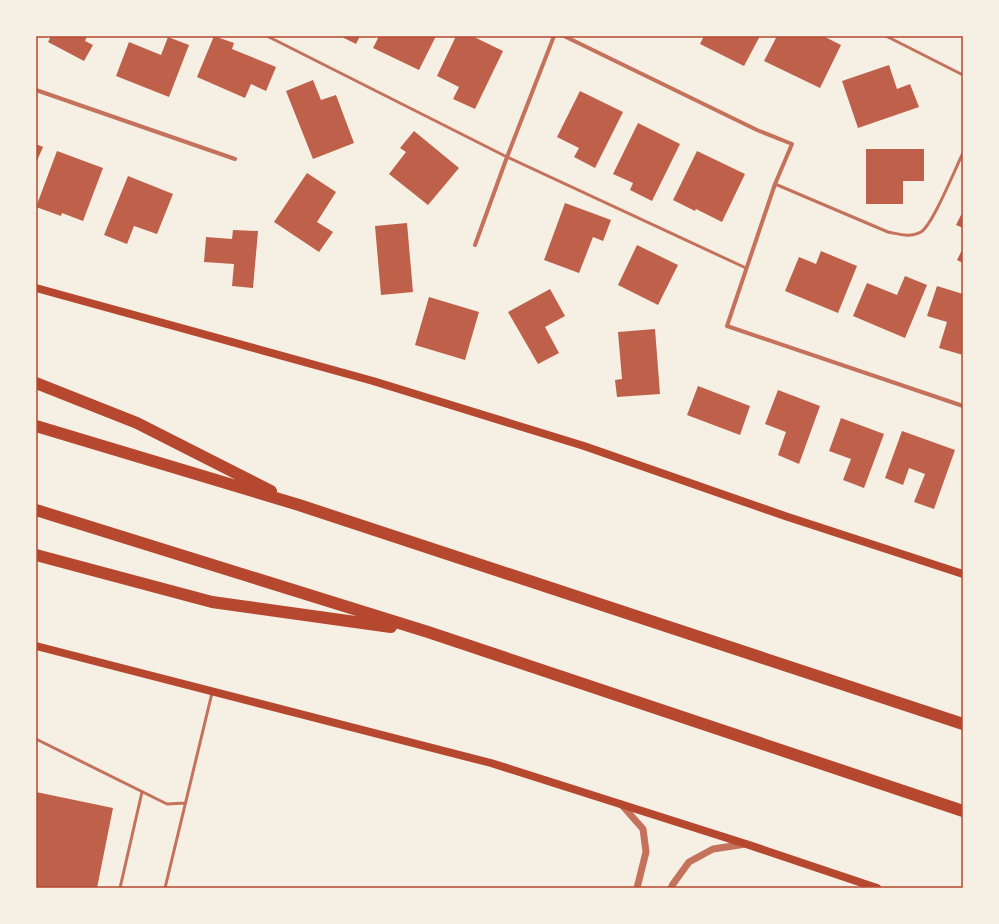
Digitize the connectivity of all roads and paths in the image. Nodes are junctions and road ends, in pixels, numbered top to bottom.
1 (267, 36) edge
2 (554, 36) edge
3 (564, 36) edge
4 (886, 36) edge
5 (963, 75) edge
6 (36, 90) edge
7 (963, 153) edge
8 (507, 156) junction
9 (234, 159) dead end
10 (775, 184) junction
11 (475, 245) dead end
12 (746, 268) junction
13 (36, 288) edge
14 (36, 383) edge
15 (963, 406) edge
16 (36, 426) edge
17 (299, 505) junction
18 (36, 510) edge
19 (36, 554) edge
20 (963, 574) edge
21 (428, 632) junction
22 (36, 646) edge
23 (212, 691) junction
24 (963, 724) edge
25 (36, 738) edge
26 (142, 792) junction
27 (185, 803) junction
28 (622, 804) junction
29 (963, 811) edge
30 (746, 844) junction
31 (120, 888) edge
32 (165, 888) edge
33 (637, 888) edge
34 (671, 888) edge
35 (877, 888) edge

1 - 8 lane
2 - 8 street
3 - 10 street
4 - 5 lane
6 - 9 street
7 - 10 lane
8 - 11 street
8 - 12 lane
10 - 12 street
12 - 15 street
13 - 20 main road
14 - 17 highway
16 - 17 highway
17 - 24 highway
18 - 21 highway
19 - 21 highway
21 - 29 highway
22 - 23 main road
23 - 27 lane
23 - 28 main road
25 - 26 lane
26 - 27 lane
26 - 31 lane
27 - 32 lane
28 - 30 main road
28 - 33 street
30 - 34 street
30 - 35 main road

